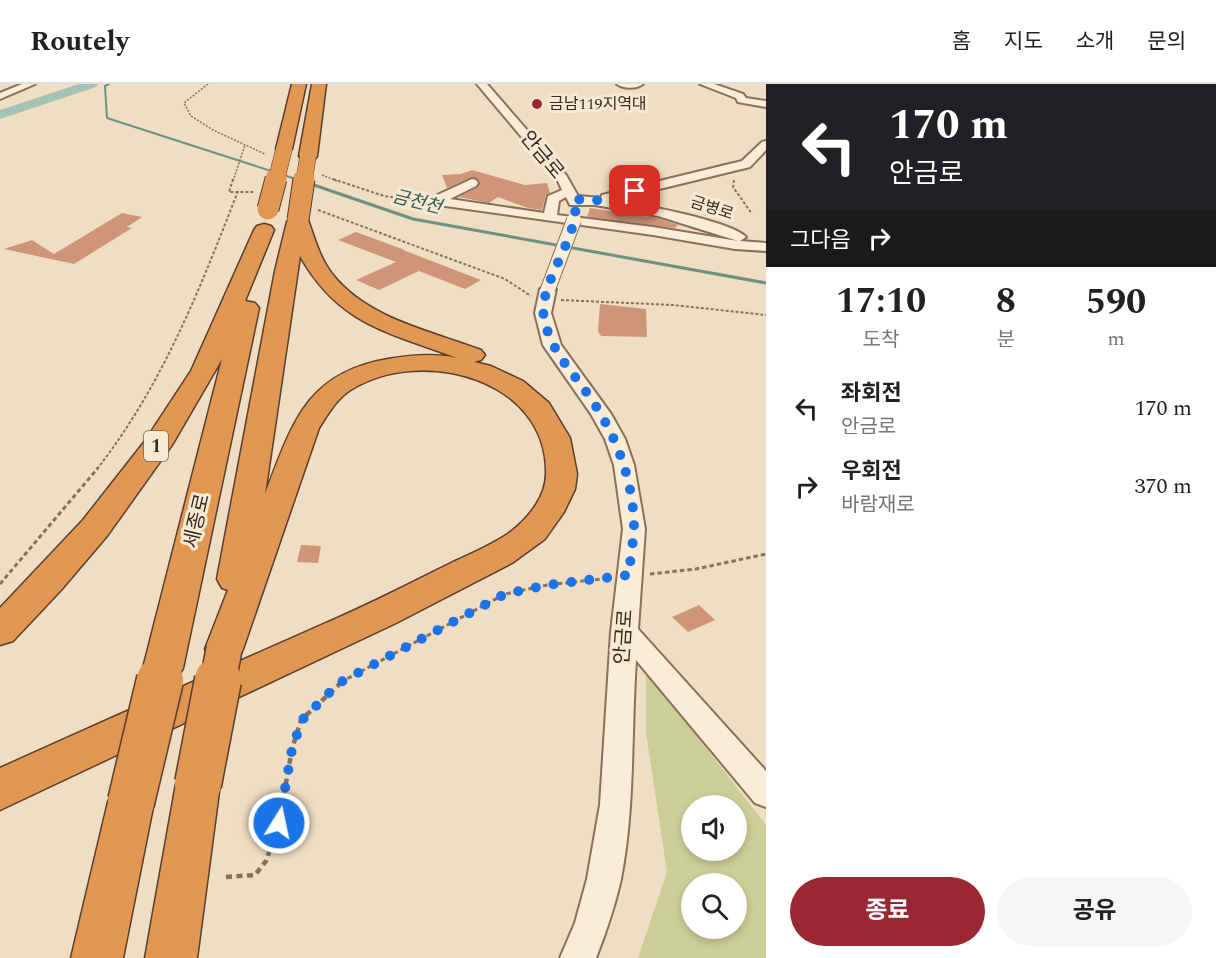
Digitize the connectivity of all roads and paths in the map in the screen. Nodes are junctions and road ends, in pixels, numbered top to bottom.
1 (30, 84) edge
2 (299, 84) edge
3 (320, 84) edge
4 (482, 84) edge
5 (622, 84) edge
6 (638, 84) edge
7 (705, 84) edge
8 (334, 93) dead end
9 (0, 96) edge
10 (766, 104) edge
11 (312, 128) junction
12 (766, 144) edge
13 (245, 145) dead end
14 (738, 166) junction
15 (238, 191) junction
16 (257, 192) dead end
17 (482, 194) dead end
18 (572, 195) junction
19 (594, 201) junction
20 (426, 204) dead end
21 (752, 214) dead end
22 (285, 217) junction
23 (562, 219) junction
24 (532, 230) dead end
25 (552, 233) dead end
26 (766, 247) edge
27 (547, 294) junction
28 (766, 315) edge
29 (766, 554) edge
30 (629, 575) junction
31 (0, 584) edge
32 (40, 591) junction
33 (0, 620) edge
34 (0, 630) edge
35 (624, 632) junction
36 (224, 649) junction
37 (0, 790) edge
38 (766, 793) edge
39 (0, 814) edge
40 (226, 877) dead end
41 (97, 958) edge
42 (171, 958) edge
43 (578, 958) edge

1 - 9 street
2 - 22 highway, 세종로 / 1, bridge
3 - 11 highway, 세종로 / 1
4 - 18 street, 안금로
5 - 6 street
7 - 10 street
8 - 11 highway
11 - 22 highway, 세종로 / 1, bridge
12 - 14 street
13 - 15 path
14 - 19 street
14 - 21 path
15 - 16 path
15 - 31 path
17 - 23 street
18 - 19 street, 금병로
18 - 23 street, 안금로
18 - 23 street
19 - 26 street, 금병로
20 - 24 street
22 - 27 path
22 - 32 highway, 1
22 - 36 highway, 세종로
22 - 39 highway, 1
22 - 41 highway, 세종로, bridge
23 - 25 street
23 - 26 street
23 - 27 street, 안금로, bridge
27 - 28 path
27 - 30 street, 안금로
29 - 30 path
30 - 35 street, 안금로
30 - 40 path
32 - 33 highway
32 - 34 highway, 1
35 - 38 street
35 - 43 street, 안금로
36 - 37 highway
36 - 42 highway, 세종로, bridge

